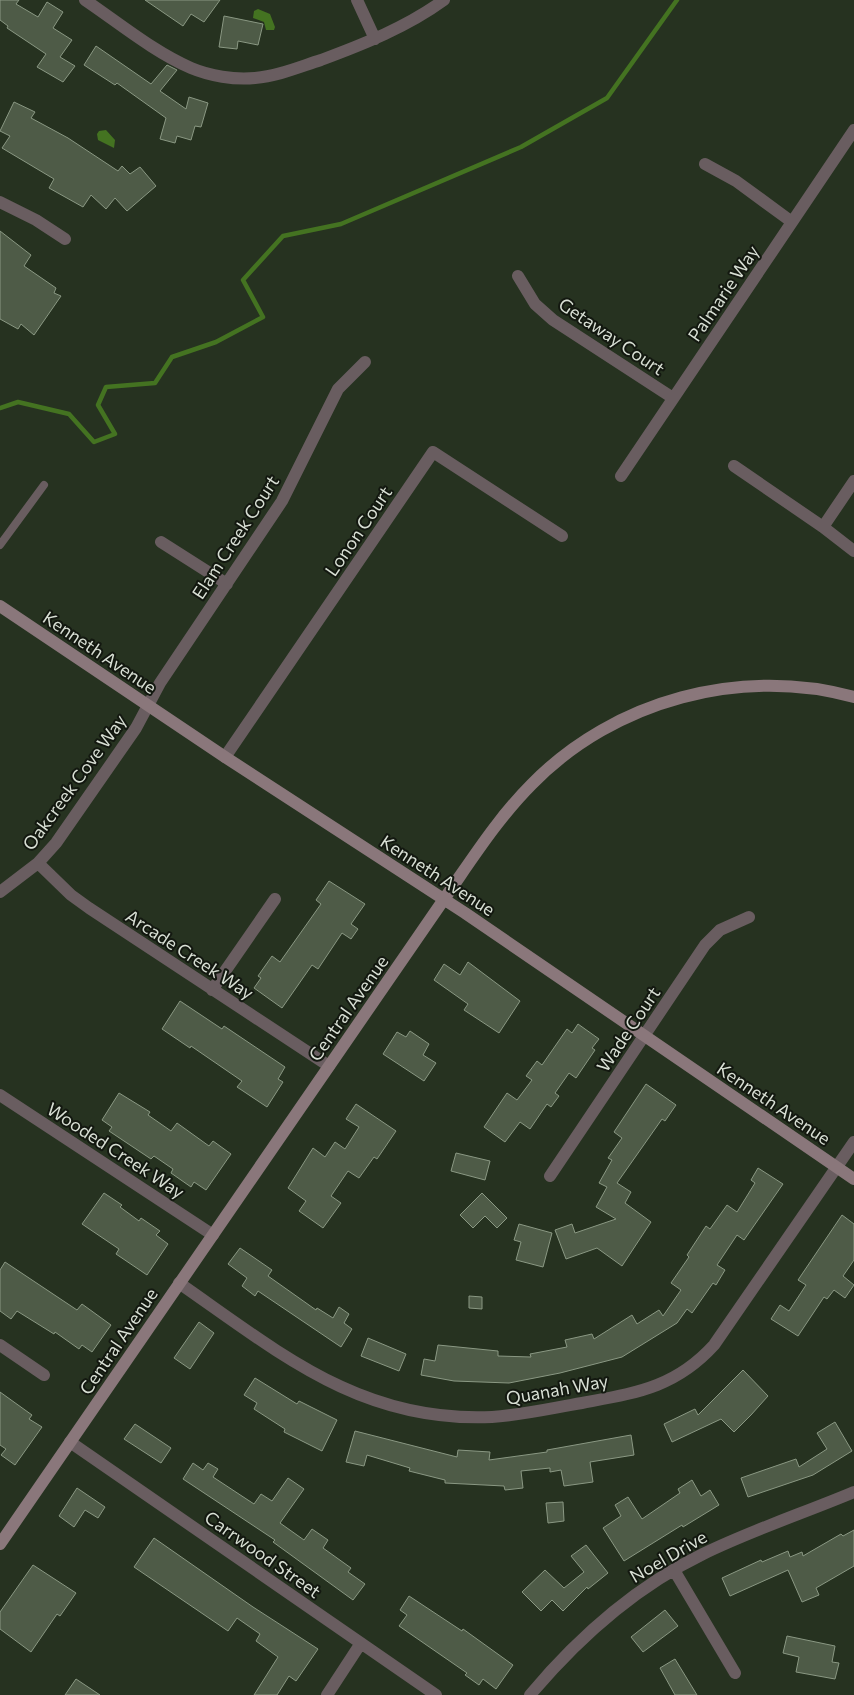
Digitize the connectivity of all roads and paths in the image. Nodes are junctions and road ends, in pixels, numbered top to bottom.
1 (85, 0) edge
2 (357, 0) edge
3 (444, 0) edge
4 (375, 39) junction
5 (854, 130) edge
6 (705, 164) dead end
7 (0, 202) edge
8 (792, 222) junction
9 (65, 240) dead end
10 (518, 276) dead end
11 (365, 362) dead end
12 (673, 398) junction
13 (734, 466) dead end
14 (621, 476) dead end
15 (854, 481) edge
16 (44, 485) dead end
17 (823, 527) junction
18 (562, 536) dead end
19 (161, 542) dead end
20 (0, 544) edge
21 (854, 551) edge
22 (226, 584) junction
23 (0, 606) edge
24 (854, 698) edge
25 (147, 705) junction
26 (225, 757) junction
27 (38, 863) junction
28 (0, 892) edge
29 (275, 899) dead end
30 (444, 899) junction
31 (749, 917) dead end
32 (212, 990) junction
33 (644, 1035) junction
34 (329, 1066) junction
35 (0, 1095) edge
36 (854, 1142) edge
37 (837, 1167) junction
38 (550, 1176) dead end
39 (854, 1179) edge
40 (213, 1235) junction
41 (179, 1283) junction
42 (0, 1345) edge
43 (44, 1375) dead end
44 (70, 1442) junction
45 (854, 1492) edge
46 (0, 1544) edge
47 (674, 1570) junction
48 (361, 1643) junction
49 (735, 1673) dead end
50 (327, 1695) edge
51 (436, 1695) edge
52 (530, 1695) edge

1 - 4 street
2 - 4 street
3 - 4 street
5 - 8 street, Palmarie Way
6 - 8 street
7 - 9 street
8 - 12 street, Palmarie Way
10 - 12 street, Getaway Court
11 - 22 street, Elam Creek Court
12 - 14 street, Palmarie Way
13 - 17 street
15 - 17 street
16 - 20 lane
17 - 21 street
18 - 26 street, Lonon Court
19 - 22 street
22 - 25 street, Elam Creek Court
23 - 25 street, Kenneth Avenue
24 - 30 street, Central Avenue
25 - 26 street, Kenneth Avenue
25 - 27 street, Oakcreek Cove Way
26 - 30 street, Kenneth Avenue
27 - 28 street, Oakcreek Cove Way
27 - 32 street, Arcade Creek Way
29 - 32 street
30 - 33 street, Kenneth Avenue
30 - 34 street, Central Avenue
31 - 33 street, Wade Court
32 - 34 street, Arcade Creek Way
33 - 37 street, Kenneth Avenue
33 - 38 street, Wade Court
34 - 40 street, Central Avenue
35 - 40 street, Wooded Creek Way
36 - 37 street, Quanah Way
37 - 39 street, Kenneth Avenue
37 - 41 street, Quanah Way
40 - 41 street, Central Avenue
41 - 44 street, Central Avenue
42 - 43 street
44 - 46 street, Central Avenue
44 - 48 street, Carrwood Street
45 - 47 street, Noel Drive
47 - 49 street
47 - 52 street, Noel Drive
48 - 50 street
48 - 51 street, Carrwood Street

